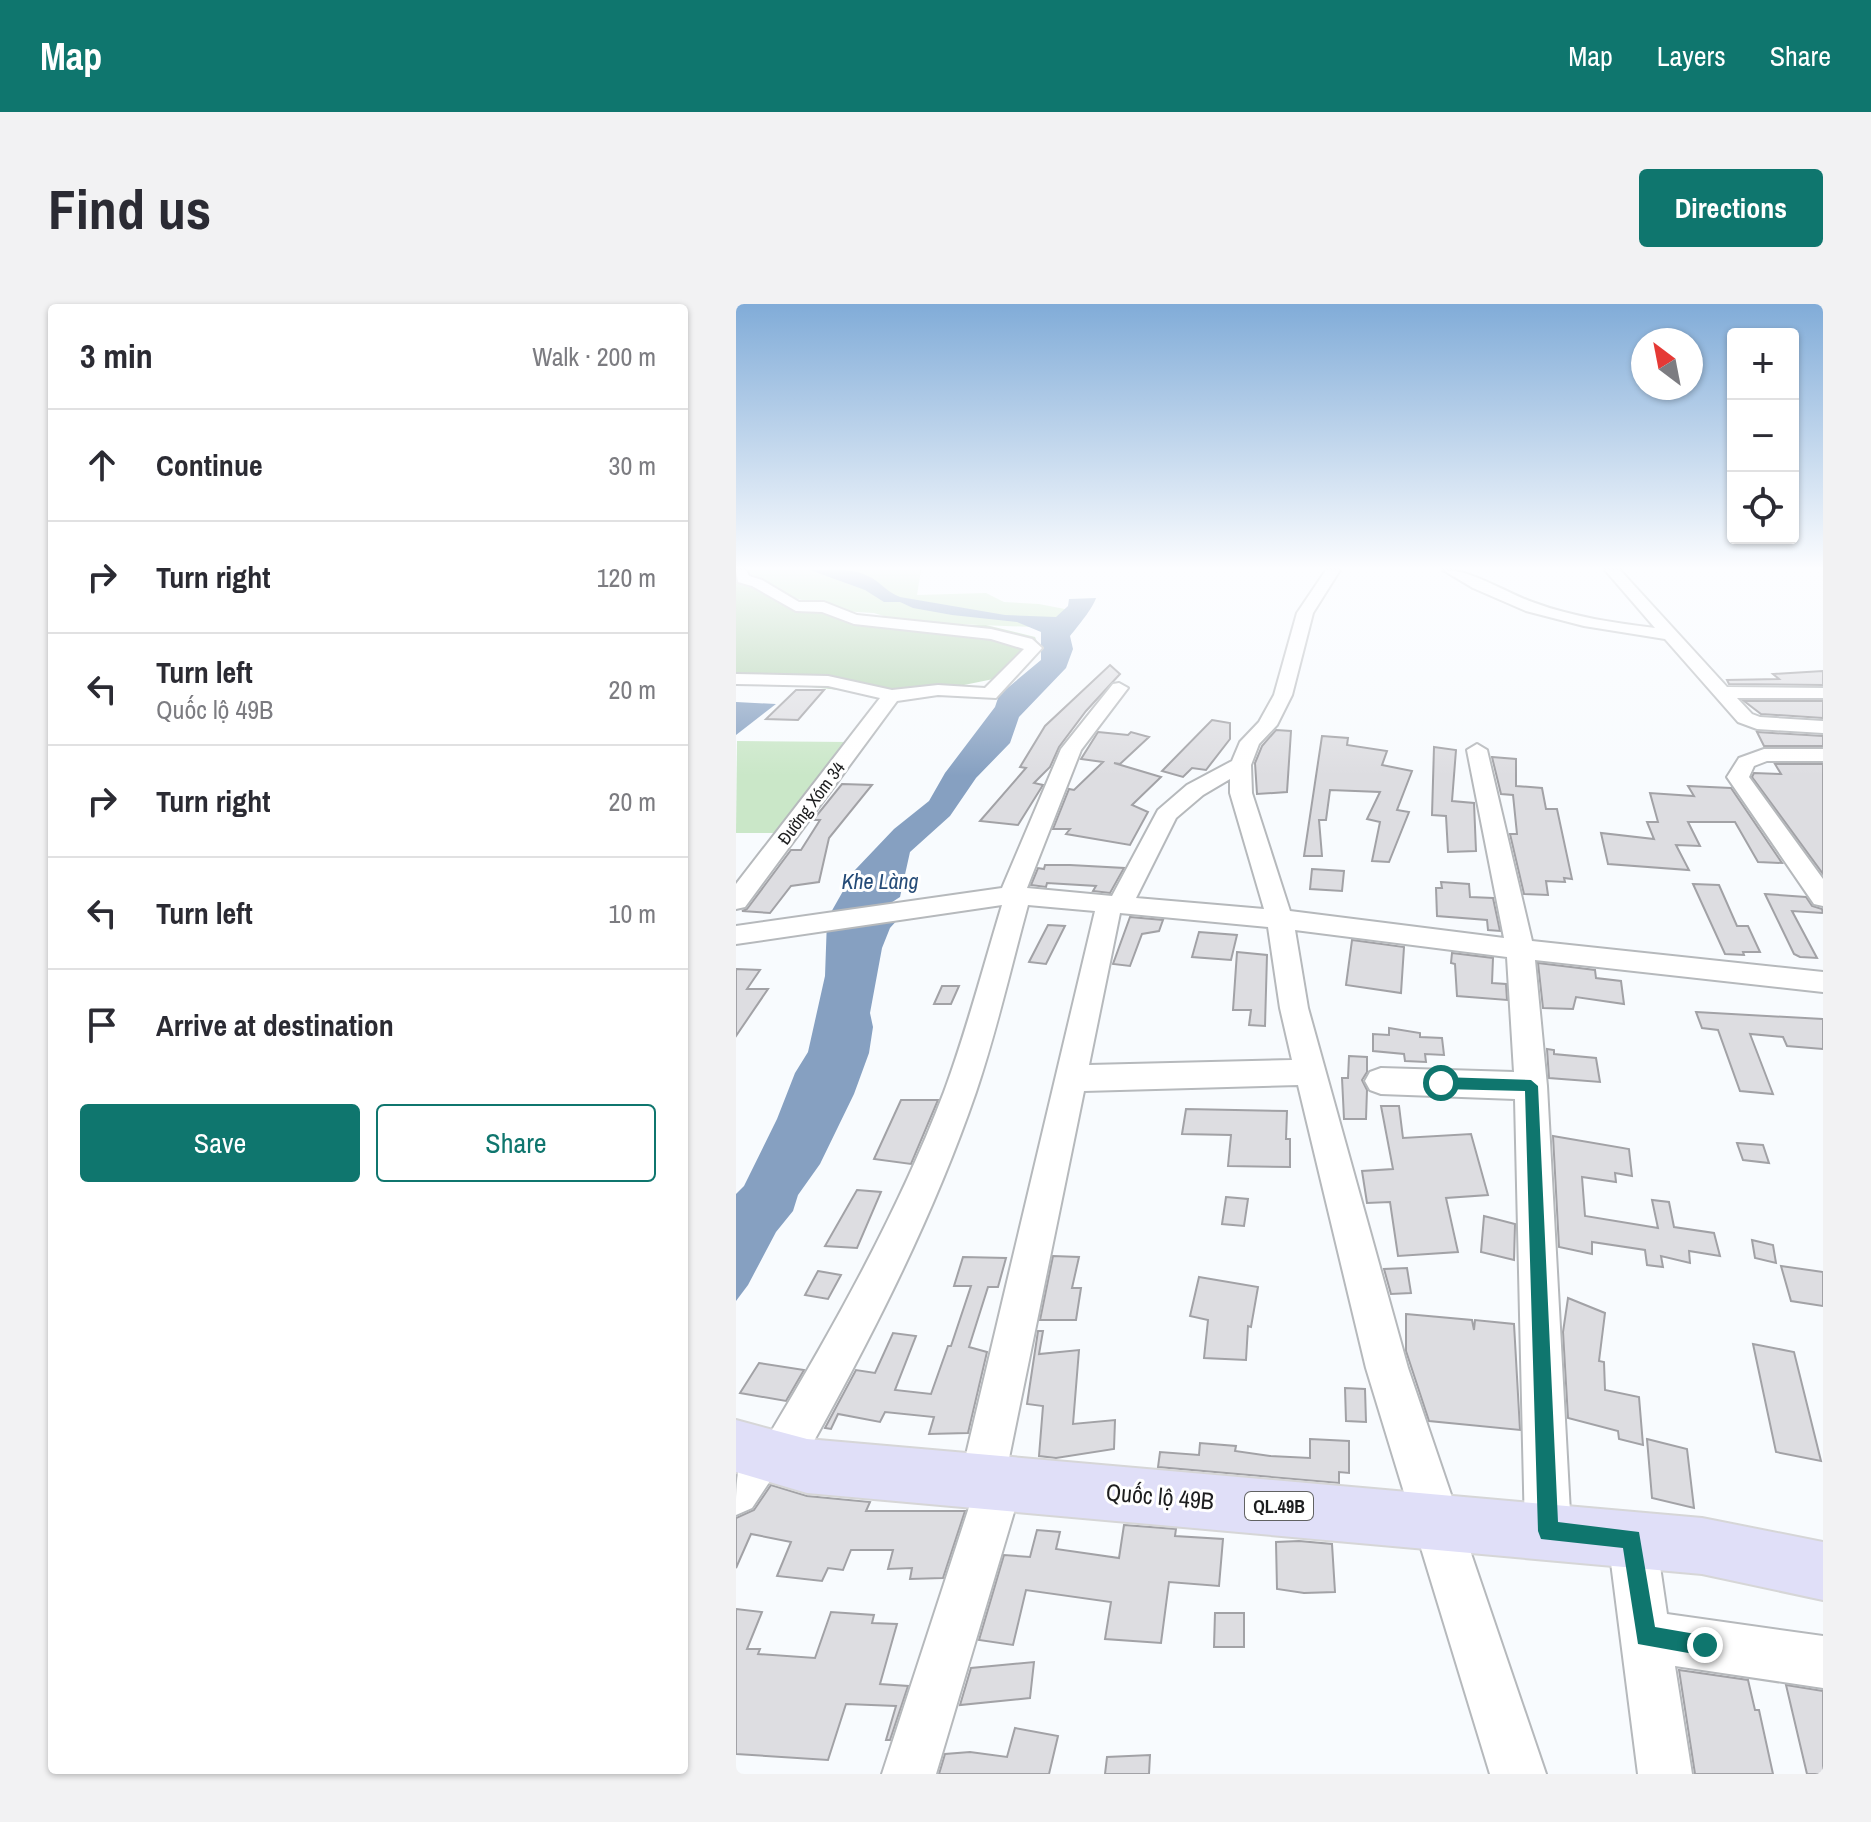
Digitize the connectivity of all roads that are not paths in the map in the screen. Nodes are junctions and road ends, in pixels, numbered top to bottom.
1 (1011, 639) edge
2 (1299, 639) edge
3 (1675, 639) edge
4 (736, 679) edge
5 (1119, 688) dead end
6 (1721, 692) junction
7 (1823, 693) edge
8 (889, 700) junction
9 (1823, 727) edge
10 (1477, 750) dead end
11 (1823, 755) edge
12 (1241, 765) junction
13 (1015, 895) junction
14 (1823, 898) edge
15 (736, 901) edge
16 (1114, 904) junction
17 (1280, 919) junction
18 (736, 935) edge
19 (1520, 949) junction
20 (1823, 982) edge
21 (1311, 1072) junction
22 (1071, 1078) junction
23 (1381, 1081) dead end
24 (1531, 1086) junction
25 (753, 1463) edge
26 (991, 1481) junction
27 (1435, 1520) junction
28 (1548, 1531) junction
29 (1632, 1539) junction
30 (1823, 1571) edge
31 (1646, 1636) junction
32 (1823, 1662) edge
33 (909, 1774) edge
34 (1518, 1774) edge
35 (1665, 1774) edge

1 - 8 street
2 - 12 street
3 - 6 street
4 - 8 street
5 - 13 street
6 - 7 street
6 - 9 street
8 - 15 street, Đường Xóm 34
10 - 19 street
11 - 14 street
12 - 16 street
12 - 17 street
13 - 16 street
13 - 18 street
13 - 25 street
16 - 17 street
16 - 22 street
17 - 19 street
17 - 21 street
19 - 20 street
19 - 24 street
21 - 22 street
21 - 27 street
22 - 26 street
23 - 24 street
24 - 28 street
25 - 26 main road, Quốc lộ 49B / QL.49B
26 - 27 main road, Quốc lộ 49B / QL.49B
26 - 33 street
27 - 28 main road, Quốc lộ 49B / QL.49B
27 - 34 street
28 - 29 main road, Quốc lộ 49B / QL.49B
29 - 30 main road, Quốc lộ 49B / QL.49B
29 - 31 street
31 - 32 street
31 - 35 street

